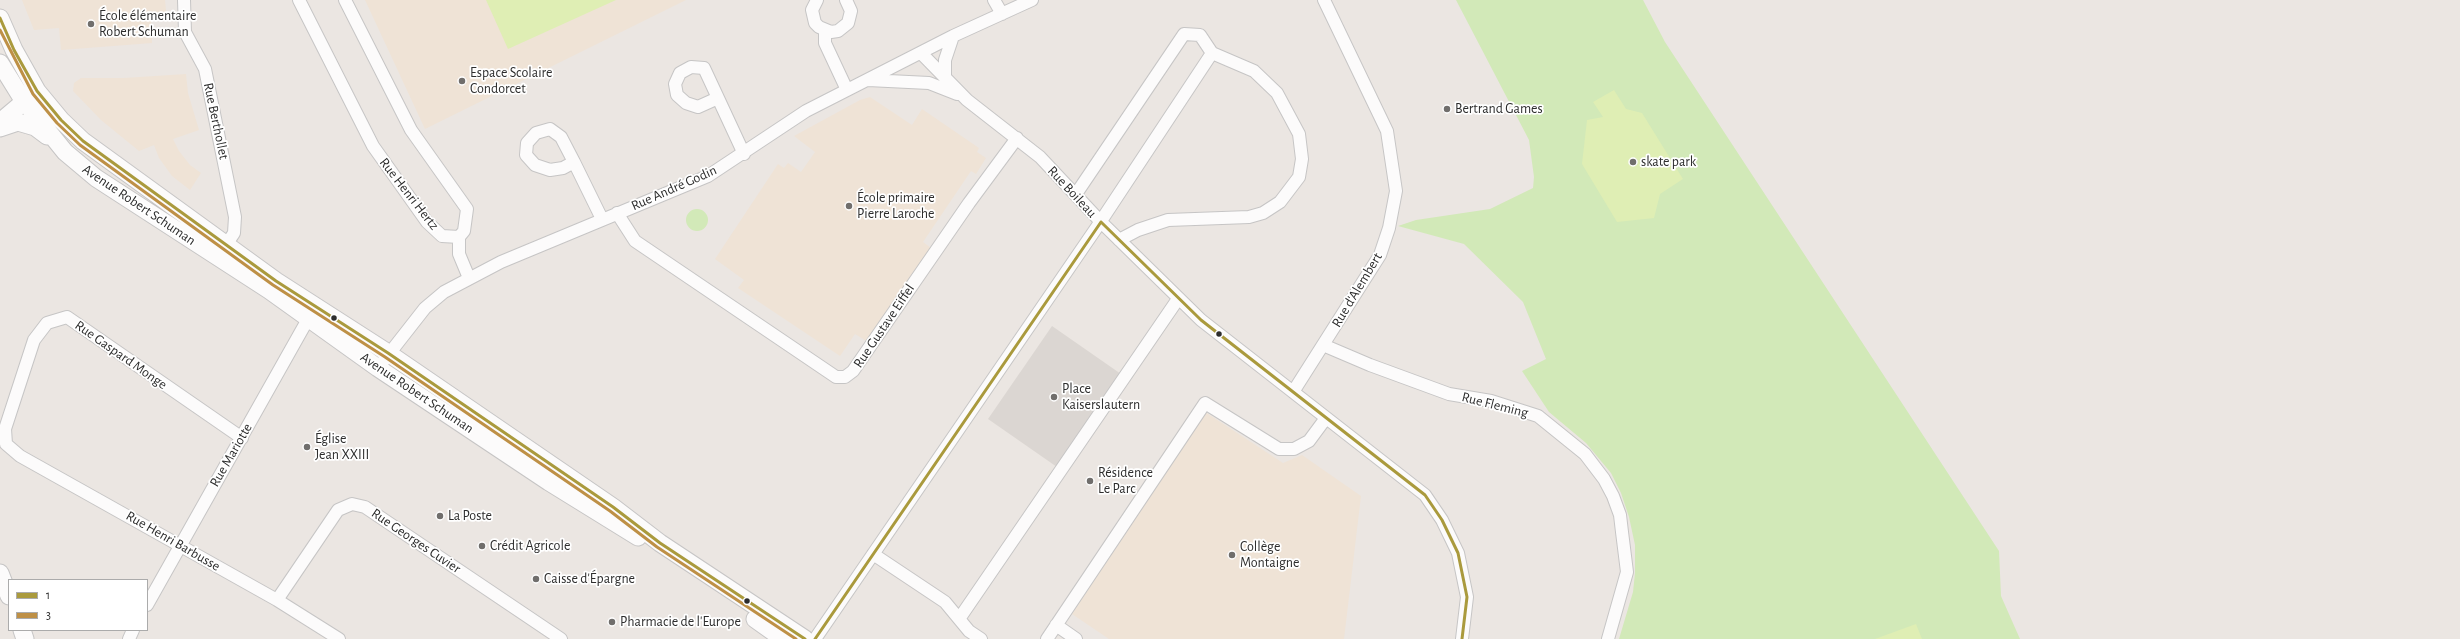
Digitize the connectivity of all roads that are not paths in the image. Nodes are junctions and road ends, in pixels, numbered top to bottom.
1 (184, 0) edge
2 (299, 0) edge
3 (345, 0) edge
4 (817, 0) edge
5 (846, 0) edge
6 (994, 0) edge
7 (1032, 0) edge
8 (1324, 0) edge
9 (1002, 14) junction
10 (0, 18) edge
11 (825, 30) junction
12 (953, 36) junction
13 (1212, 53) junction
14 (921, 54) junction
15 (0, 65) edge
16 (945, 78) junction
17 (866, 80) junction
18 (847, 90) junction
19 (37, 91) junction
20 (718, 98) dead end
21 (23, 100) junction
22 (967, 100) junction
23 (0, 122) edge
24 (0, 128) edge
25 (1017, 138) junction
26 (56, 142) junction
27 (744, 154) junction
28 (574, 162) dead end
29 (1076, 194) junction
30 (617, 213) junction
31 (602, 219) junction
32 (1101, 222) junction
33 (459, 237) junction
34 (1119, 240) junction
35 (226, 245) junction
36 (469, 278) junction
37 (1178, 299) junction
38 (312, 312) junction
39 (1324, 345) junction
40 (388, 353) junction
41 (378, 368) junction
42 (1293, 392) junction
43 (1326, 418) junction
44 (242, 438) junction
45 (6, 444) joint
46 (179, 544) junction
47 (873, 554) junction
48 (0, 572) edge
49 (8, 593) edge
50 (277, 600) junction
51 (148, 603) edge
52 (959, 618) junction
53 (1056, 626) junction
54 (339, 639) edge
55 (561, 639) edge
56 (783, 639) edge
57 (805, 639) edge
58 (815, 639) edge
59 (981, 639) edge
60 (1047, 639) edge
61 (1076, 639) edge
62 (1462, 639) edge
63 (1608, 639) edge

1 - 35 street, Rue Berthollet
2 - 33 street, Rue Henri Hertz
3 - 33 street
4 - 11 street
5 - 11 street
6 - 9 street
7 - 9 street
8 - 39 street, Rue d'Alembert
9 - 12 street
10 - 19 main road, Avenue Robert Schuman
11 - 18 street
12 - 14 street, Rue André Godin
12 - 16 street
13 - 29 street
13 - 32 street
13 - 34 street
14 - 16 street, Rue Boileau
14 - 17 street, Rue André Godin
15 - 19 main road
15 - 21 main road, Avenue Robert Schuman
16 - 22 street, Rue Boileau
17 - 18 street, Rue André Godin
17 - 22 street, Rue Boileau
18 - 27 street, Rue André Godin
19 - 21 main road
19 - 35 main road, Avenue Robert Schuman
20 - 27 street
21 - 23 main road
21 - 26 main road, Avenue Robert Schuman
22 - 25 street, Rue Boileau
24 - 26 main road
25 - 29 street, Rue Boileau
25 - 30 street, Rue Gustave Eiffel
26 - 38 main road, Avenue Robert Schuman
27 - 30 street, Rue André Godin
28 - 31 street
29 - 32 street, Rue Boileau
30 - 31 street, Rue André Godin
31 - 36 street, Rue André Godin
32 - 34 street, Rue Boileau
32 - 47 street
33 - 36 street
34 - 37 street, Rue Boileau
35 - 38 main road, Avenue Robert Schuman
36 - 40 street, Rue André Godin
37 - 42 street, Rue Boileau
37 - 52 street
38 - 40 main road, Avenue Robert Schuman
38 - 41 main road, Avenue Robert Schuman
38 - 44 street, Rue Mariotte
39 - 42 street, Rue d'Alembert
39 - 63 street, Rue Fleming
40 - 41 street, Rue André Godin
40 - 57 main road, Avenue Robert Schuman
41 - 56 main road, Avenue Robert Schuman
42 - 43 street, Rue Boileau
43 - 53 street
43 - 62 street, Rue Boileau
44 - 45 street, Rue Gaspard Monge
44 - 46 street, Rue Mariotte
45 - 46 street, Rue Henri Barbusse
46 - 50 street, Rue Henri Barbusse
46 - 51 street, Rue Mariotte
47 - 52 street
47 - 58 street
48 - 49 main road
50 - 54 street, Rue Henri Barbusse
50 - 55 street, Rue Georges Cuvier
52 - 59 street
53 - 60 street
53 - 61 street

